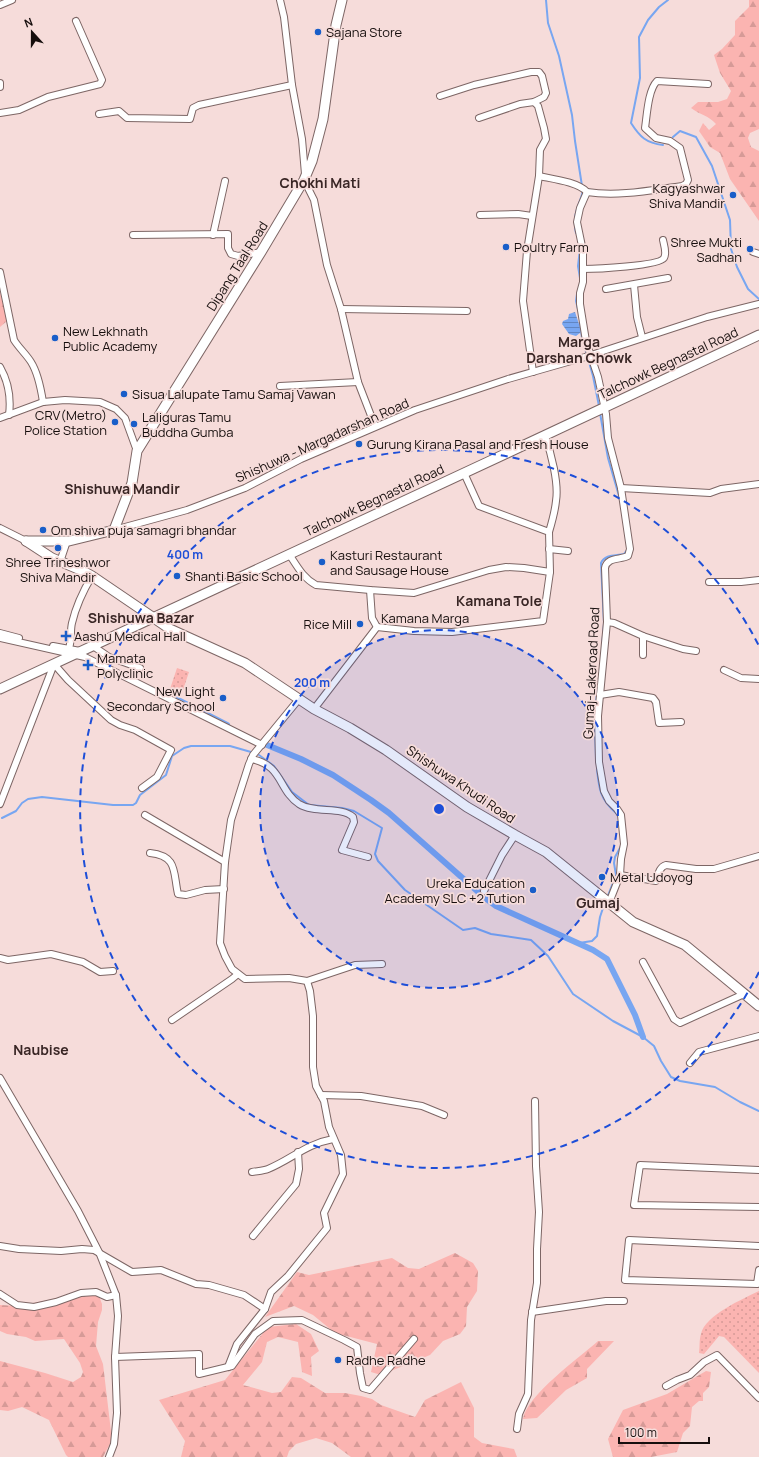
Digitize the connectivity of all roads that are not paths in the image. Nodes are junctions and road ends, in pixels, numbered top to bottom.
1 (12, 0) edge
2 (280, 0) edge
3 (342, 0) edge
4 (0, 5) edge
5 (76, 21) dead end
6 (0, 83) edge
7 (708, 84) dead end
8 (292, 85) junction
9 (0, 87) edge
10 (440, 96) dead end
11 (534, 102) junction
12 (0, 113) edge
13 (99, 114) dead end
14 (479, 118) dead end
15 (540, 176) junction
16 (305, 177) junction
17 (225, 181) dead end
18 (584, 190) junction
19 (480, 215) dead end
20 (532, 216) junction
21 (133, 235) dead end
22 (213, 235) junction
23 (664, 240) dead end
24 (261, 252) junction
25 (583, 270) junction
26 (0, 272) edge
27 (668, 278) dead end
28 (634, 285) junction
29 (606, 289) dead end
30 (759, 304) edge
31 (340, 309) junction
32 (467, 311) dead end
33 (759, 335) edge
34 (642, 337) junction
35 (587, 356) junction
36 (0, 367) edge
37 (533, 372) junction
38 (358, 382) junction
39 (280, 386) dead end
40 (43, 402) junction
41 (604, 407) junction
42 (9, 415) junction
43 (0, 418) edge
44 (376, 426) junction
45 (545, 436) junction
46 (137, 451) junction
47 (464, 473) junction
48 (759, 484) edge
49 (621, 488) junction
50 (0, 528) edge
51 (114, 530) junction
52 (549, 532) junction
53 (26, 541) junction
54 (67, 541) junction
55 (549, 549) junction
56 (568, 551) dead end
57 (289, 554) junction
58 (60, 562) junction
59 (550, 572) junction
60 (92, 576) junction
61 (759, 580) edge
62 (709, 582) dead end
63 (370, 590) junction
64 (153, 618) junction
65 (607, 622) junction
66 (377, 626) junction
67 (0, 633) edge
68 (643, 636) junction
69 (0, 638) edge
70 (93, 646) junction
71 (69, 648) junction
72 (696, 651) dead end
73 (79, 653) junction
74 (643, 655) dead end
75 (54, 664) junction
76 (140, 668) dead end
77 (724, 670) dead end
78 (759, 679) edge
79 (0, 689) edge
80 (600, 695) junction
81 (299, 699) junction
82 (314, 710) junction
83 (681, 722) dead end
84 (262, 745) junction
85 (251, 759) junction
86 (142, 788) dead end
87 (0, 804) edge
88 (145, 815) dead end
89 (515, 835) junction
90 (150, 852) dead end
91 (759, 856) edge
92 (368, 857) dead end
93 (225, 862) junction
94 (620, 875) junction
95 (224, 889) junction
96 (484, 891) dead end
97 (608, 903) junction
98 (0, 958) edge
99 (643, 962) dead end
100 (382, 964) dead end
101 (113, 971) dead end
102 (238, 974) junction
103 (307, 981) junction
104 (744, 994) junction
105 (759, 1006) edge
106 (172, 1020) dead end
107 (759, 1036) edge
108 (690, 1063) dead end
109 (0, 1078) edge
110 (321, 1095) junction
111 (535, 1101) dead end
112 (444, 1115) dead end
113 (333, 1139) junction
114 (298, 1152) junction
115 (759, 1170) edge
116 (252, 1172) dead end
117 (759, 1207) edge
118 (253, 1236) dead end
119 (0, 1246) edge
120 (759, 1246) edge
121 (99, 1252) junction
122 (759, 1270) edge
123 (0, 1294) edge
124 (116, 1295) junction
125 (624, 1301) dead end
126 (265, 1309) junction
127 (532, 1312) junction
128 (414, 1339) dead end
129 (115, 1357) junction
130 (228, 1367) junction
131 (666, 1386) dead end
132 (759, 1398) edge
133 (517, 1429) dead end
134 (109, 1457) edge

1 - 4 street
2 - 8 street
3 - 16 main road, Dipang Taal Road
5 - 12 street
6 - 9 street
7 - 18 street
8 - 13 street
8 - 16 street
10 - 11 street
11 - 14 street
11 - 15 street
15 - 18 street
15 - 20 street
16 - 24 main road, Dipang Taal Road
16 - 31 street
17 - 22 street
18 - 25 street, Gumaj-Lakeroad Road
19 - 20 street
20 - 37 street
21 - 22 street
22 - 24 street
23 - 25 street
24 - 46 main road, Dipang Taal Road
25 - 35 street, Gumaj-Lakeroad Road
26 - 40 street
27 - 28 street
28 - 29 street
28 - 34 street
30 - 34 street, Shishuwa - Margadarshan Road
31 - 32 street
31 - 38 street
33 - 41 main road, Talchowk Begnastal Road
34 - 35 street, Shishuwa - Margadarshan Road
35 - 37 street, Shishuwa - Margadarshan Road
35 - 41 street, Gumaj-Lakeroad Road
36 - 42 street
37 - 44 street, Shishuwa - Margadarshan Road
38 - 39 street
38 - 44 street
40 - 42 street
40 - 46 street
41 - 45 main road, Talchowk Begnastal Road
41 - 49 street, Gumaj-Lakeroad Road
42 - 43 street
44 - 51 street, Shishuwa - Margadarshan Road
45 - 47 main road, Talchowk Begnastal Road
45 - 52 street, Kamana Marga
46 - 51 main road, Dipang Taal Road
47 - 52 street
47 - 57 main road, Talchowk Begnastal Road
48 - 49 street
49 - 65 street, Gumaj-Lakeroad Road
50 - 53 street
51 - 54 main road
52 - 55 street, Kamana Marga
53 - 54 main road
53 - 58 main road, Shishuwa Khudi Road
54 - 58 street
55 - 56 street
55 - 59 street, Kamana Marga
57 - 63 street
57 - 64 main road, Talchowk Begnastal Road
58 - 60 main road, Shishuwa Khudi Road
59 - 63 street
59 - 66 street, Kamana Marga
60 - 64 main road, Shishuwa Khudi Road
60 - 71 street
61 - 62 street
63 - 66 street
64 - 70 main road, Talchowk Begnastal Road
64 - 81 main road, Shishuwa Khudi Road
65 - 68 street
65 - 80 street, Gumaj-Lakeroad Road
66 - 82 street, Kamana Marga
67 - 71 street
68 - 72 street
68 - 74 street
69 - 73 street
70 - 73 main road, Talchowk Begnastal Road
70 - 76 street
71 - 73 street
73 - 75 main road, Talchowk Begnastal Road
73 - 84 street
75 - 79 main road, Talchowk Begnastal Road
75 - 86 street
75 - 87 street
77 - 78 street
80 - 83 street
80 - 94 street, Gumaj-Lakeroad Road
81 - 82 main road, Shishuwa Khudi Road
81 - 84 street
82 - 89 main road, Shishuwa Khudi Road
84 - 85 street
85 - 92 street
85 - 93 street
88 - 93 street
89 - 96 street
89 - 97 main road, Shishuwa Khudi Road
90 - 95 street
91 - 94 street
93 - 95 street
94 - 97 street, Gumaj-Lakeroad Road
95 - 102 street
97 - 104 main road, Shishuwa Khudi Road
98 - 101 street
99 - 104 street
100 - 103 street
102 - 103 street
102 - 106 street
103 - 110 street
104 - 105 main road, Shishuwa Khudi Road
107 - 108 street
109 - 121 street
110 - 112 street
110 - 113 street
111 - 127 street
113 - 114 street
113 - 126 street
114 - 116 street
114 - 118 street
115 - 117 street
119 - 121 street
120 - 122 street
121 - 124 street
121 - 126 street
123 - 124 street
124 - 129 street
125 - 127 street
126 - 130 street
127 - 133 street
128 - 130 street
129 - 130 street
129 - 134 street
131 - 132 street

